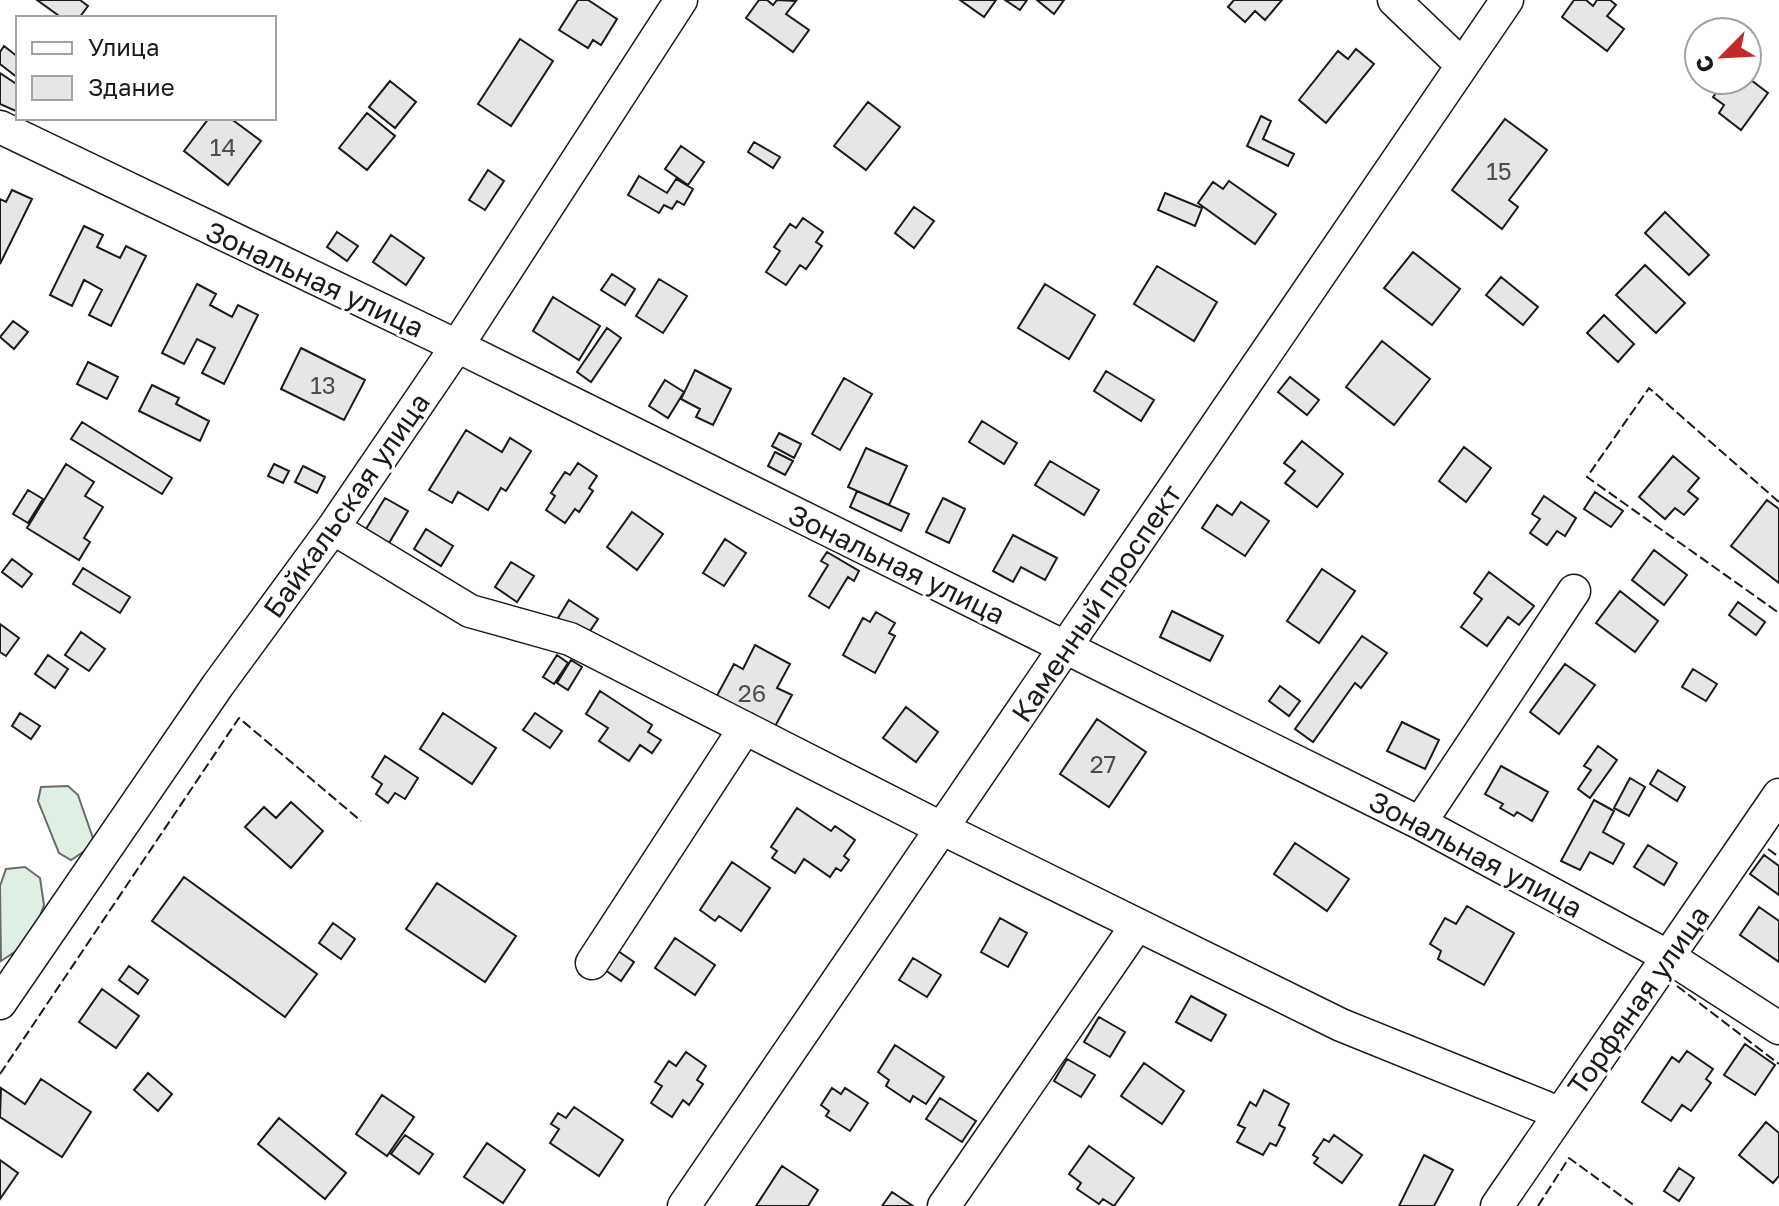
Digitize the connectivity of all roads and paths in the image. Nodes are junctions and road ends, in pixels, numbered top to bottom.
1 (681, 0) edge
2 (1394, 0) edge
3 (1507, 0) edge
4 (1462, 65) junction
5 (0, 127) edge
6 (457, 346) junction
7 (333, 528) junction
8 (1574, 591) dead end
9 (1065, 648) junction
10 (745, 728) junction
11 (1779, 795) edge
12 (1420, 823) junction
13 (943, 829) junction
14 (1137, 925) junction
15 (1669, 957) junction
16 (592, 963) dead end
17 (0, 1003) edge
18 (1779, 1028) edge
19 (1559, 1113) junction
20 (684, 1206) edge
21 (944, 1206) edge
22 (1497, 1206) edge

1 - 6 street, Байкальская улица
2 - 4 street
3 - 4 street, Каменный проспект
4 - 9 street, Каменный проспект
5 - 6 street, Зональная улица
6 - 7 street, Байкальская улица
6 - 9 street, Зональная улица
7 - 10 street
7 - 17 street, Байкальская улица
8 - 12 street
9 - 12 street, Зональная улица
9 - 13 street, Каменный проспект
10 - 13 street
10 - 16 street
11 - 15 street, Торфяная улица
12 - 15 street, Зональная улица
13 - 14 street
13 - 20 street, Каменный проспект
14 - 19 street
14 - 21 street
15 - 18 street, Зональная улица
15 - 19 street, Торфяная улица
19 - 22 street, Торфяная улица

